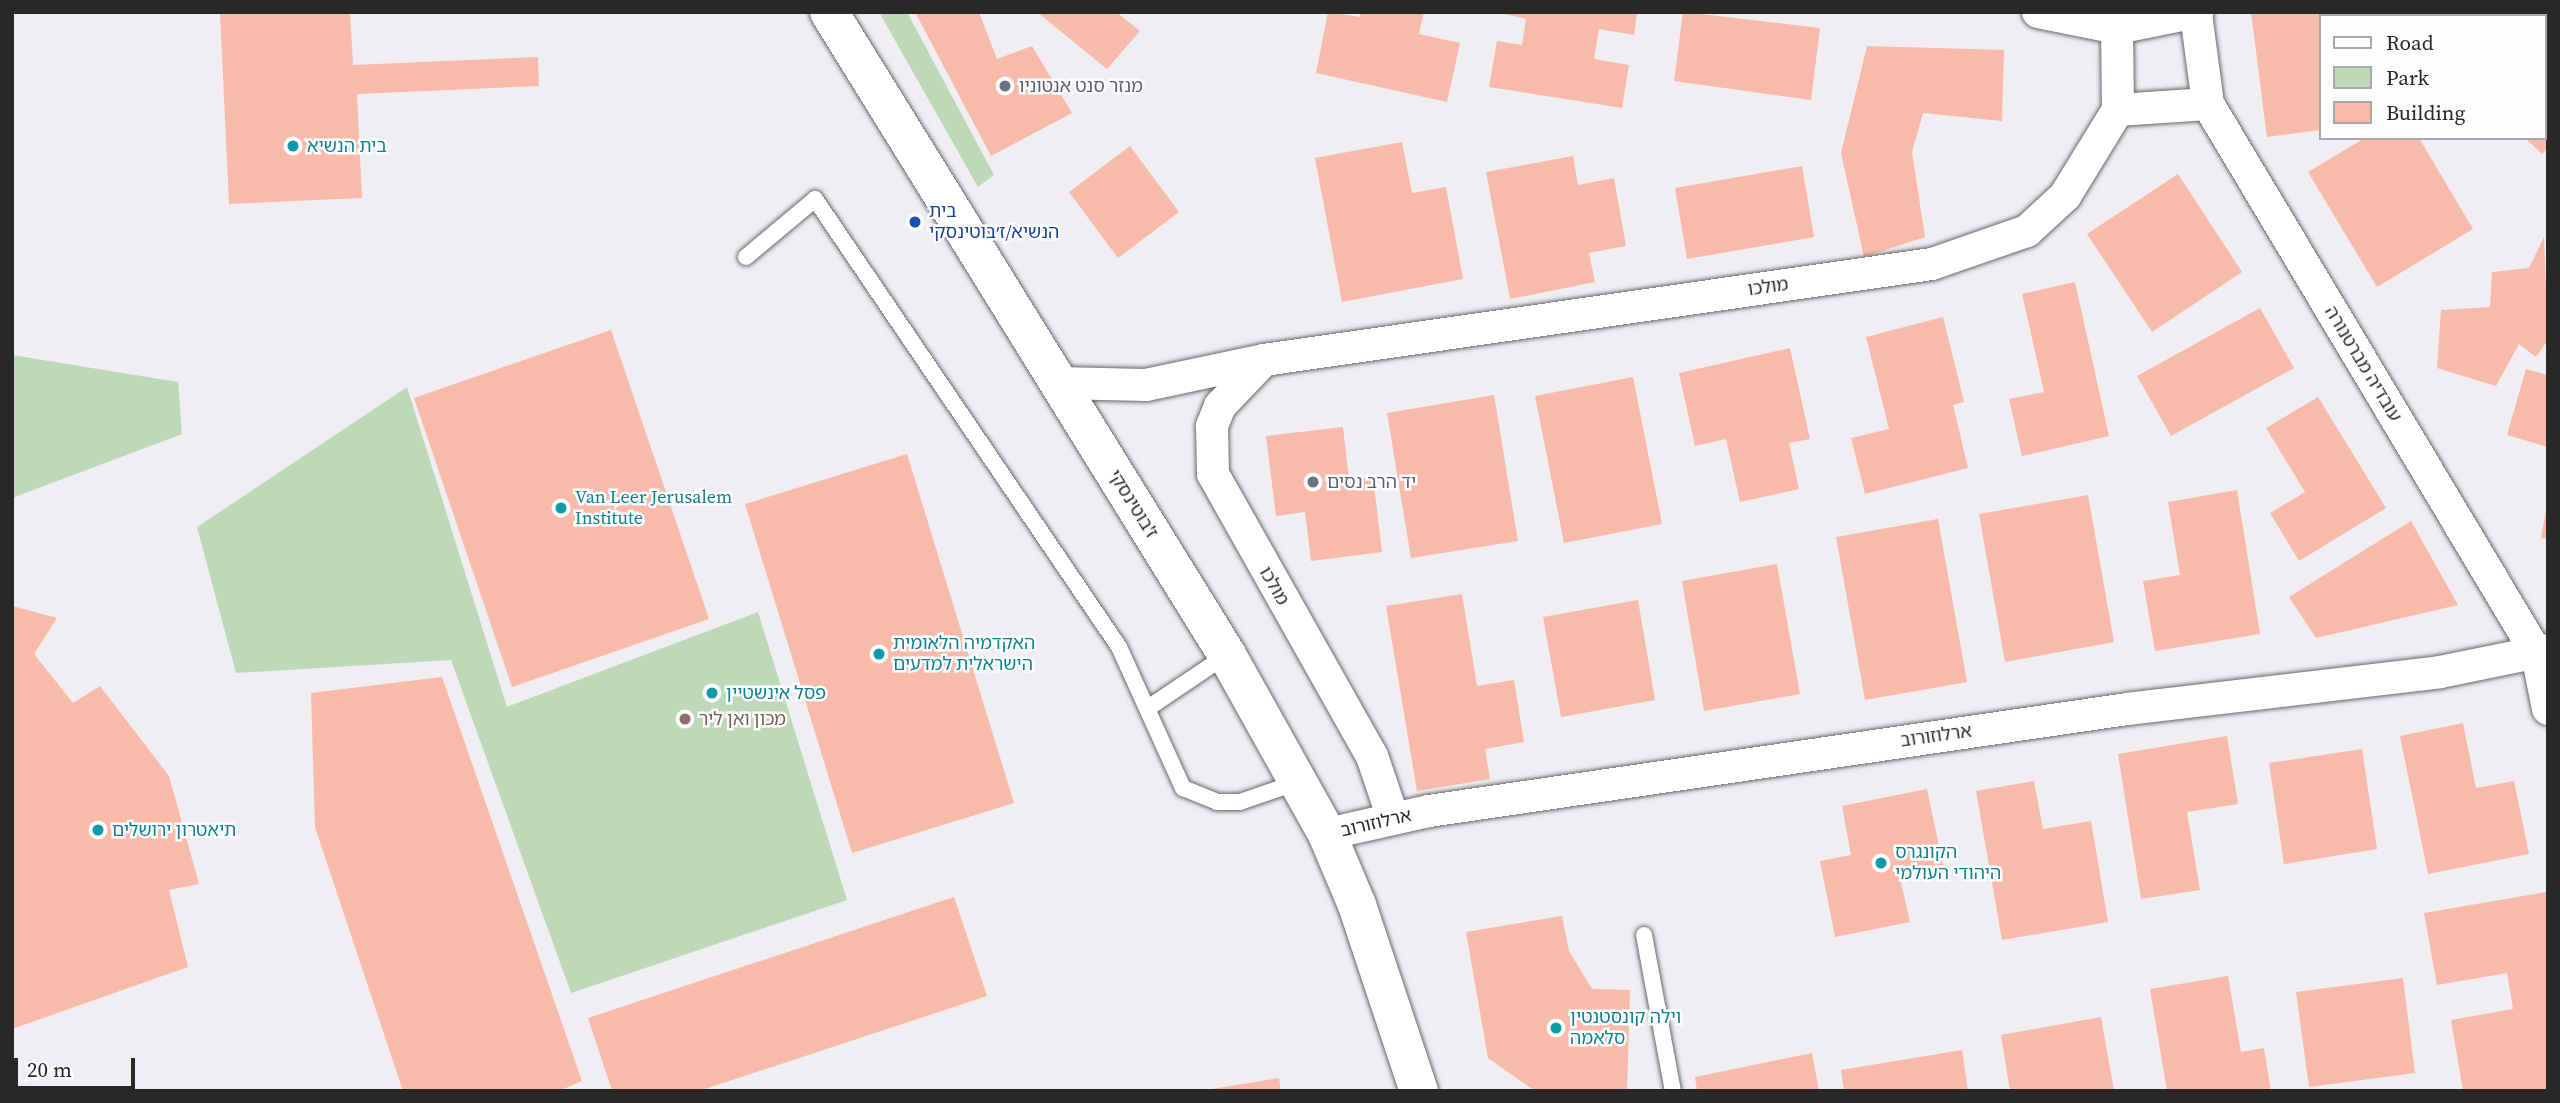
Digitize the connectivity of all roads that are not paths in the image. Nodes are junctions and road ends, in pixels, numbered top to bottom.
1 (829, 12) edge
2 (2038, 12) edge
3 (2196, 13) edge
4 (2117, 28) junction
5 (2208, 104) junction
6 (2118, 110) junction
7 (746, 257) dead end
8 (1264, 360) junction
9 (1058, 383) junction
10 (2542, 652) edge
11 (1227, 655) junction
12 (1151, 706) junction
13 (2548, 709) edge
14 (1297, 782) junction
15 (1393, 818) junction
16 (1326, 834) junction
17 (1644, 935) dead end
18 (1393, 1018) junction
19 (1402, 1091) edge
20 (1419, 1091) edge
21 (1673, 1091) edge

1 - 9 street, ז'בוטינסקי
2 - 4 street
3 - 4 street
3 - 5 street, עובדיה מברטנורה
4 - 6 street
5 - 6 street
5 - 10 street, עובדיה מברטנורה
6 - 8 street, מולכו
7 - 12 lane
8 - 9 street, מולכו
8 - 15 street, מולכו
9 - 11 street, ז'בוטינסקי
10 - 13 street, עובדיה מברטנורה
10 - 15 street, ארלוזורוב
11 - 12 lane
11 - 14 street, ז'בוטינסקי
12 - 14 lane
14 - 16 street, ז'בוטינסקי
15 - 16 street, ארלוזורוב
16 - 18 street, ז'בוטינסקי
17 - 21 lane
18 - 19 street, ז'בוטינסקי
18 - 20 street, ז'בוטינסקי

